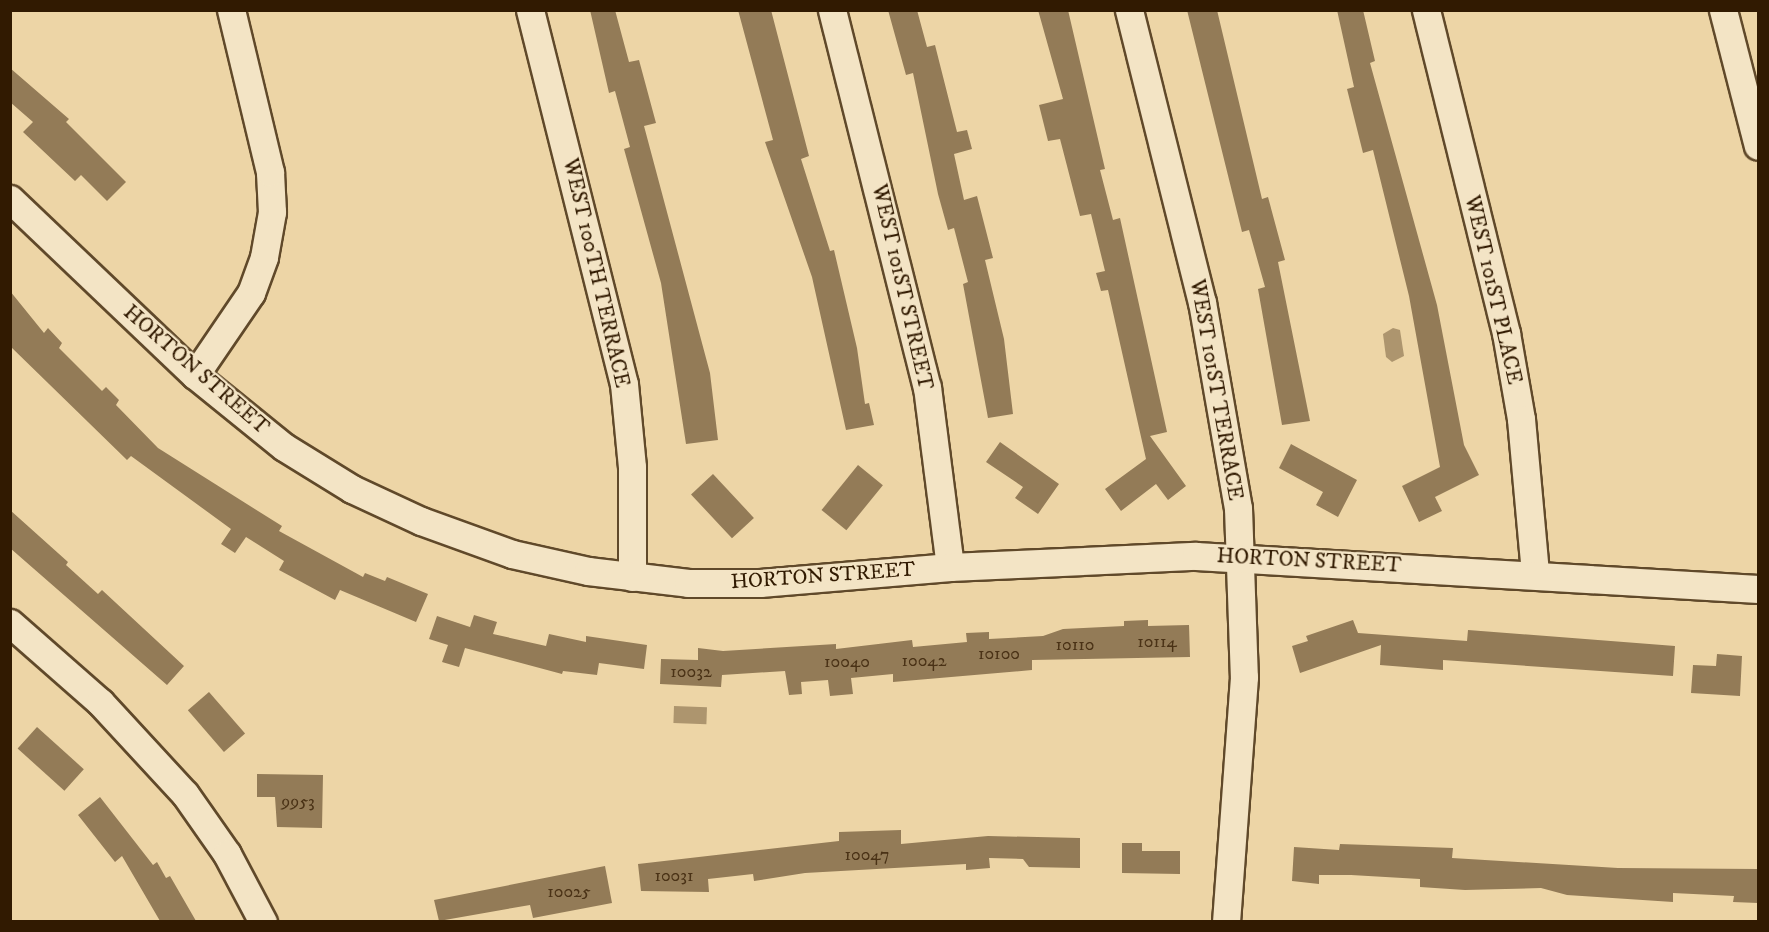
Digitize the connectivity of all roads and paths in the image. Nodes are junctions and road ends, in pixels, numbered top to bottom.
1 (231, 10) edge
2 (530, 10) edge
3 (832, 10) edge
4 (1129, 10) edge
5 (1426, 10) edge
6 (1723, 10) edge
7 (1758, 146) edge
8 (10, 199) edge
9 (195, 375) junction
10 (1240, 557) junction
11 (950, 567) junction
12 (1535, 574) junction
13 (632, 577) junction
14 (1758, 589) edge
15 (10, 623) edge
16 (263, 921) edge
17 (1226, 921) edge

1 - 9 street
2 - 13 street, WEST 100TH TERRACE
3 - 11 street, WEST 101ST STREET
4 - 10 street, WEST 101ST TERRACE
5 - 12 street, WEST 101ST PLACE
6 - 7 street
8 - 9 street, HORTON STREET
9 - 13 street, HORTON STREET
10 - 11 street, HORTON STREET
10 - 12 street, HORTON STREET
10 - 17 street, WEST 101ST TERRACE
11 - 13 street, HORTON STREET
12 - 14 street, HORTON STREET
15 - 16 street

